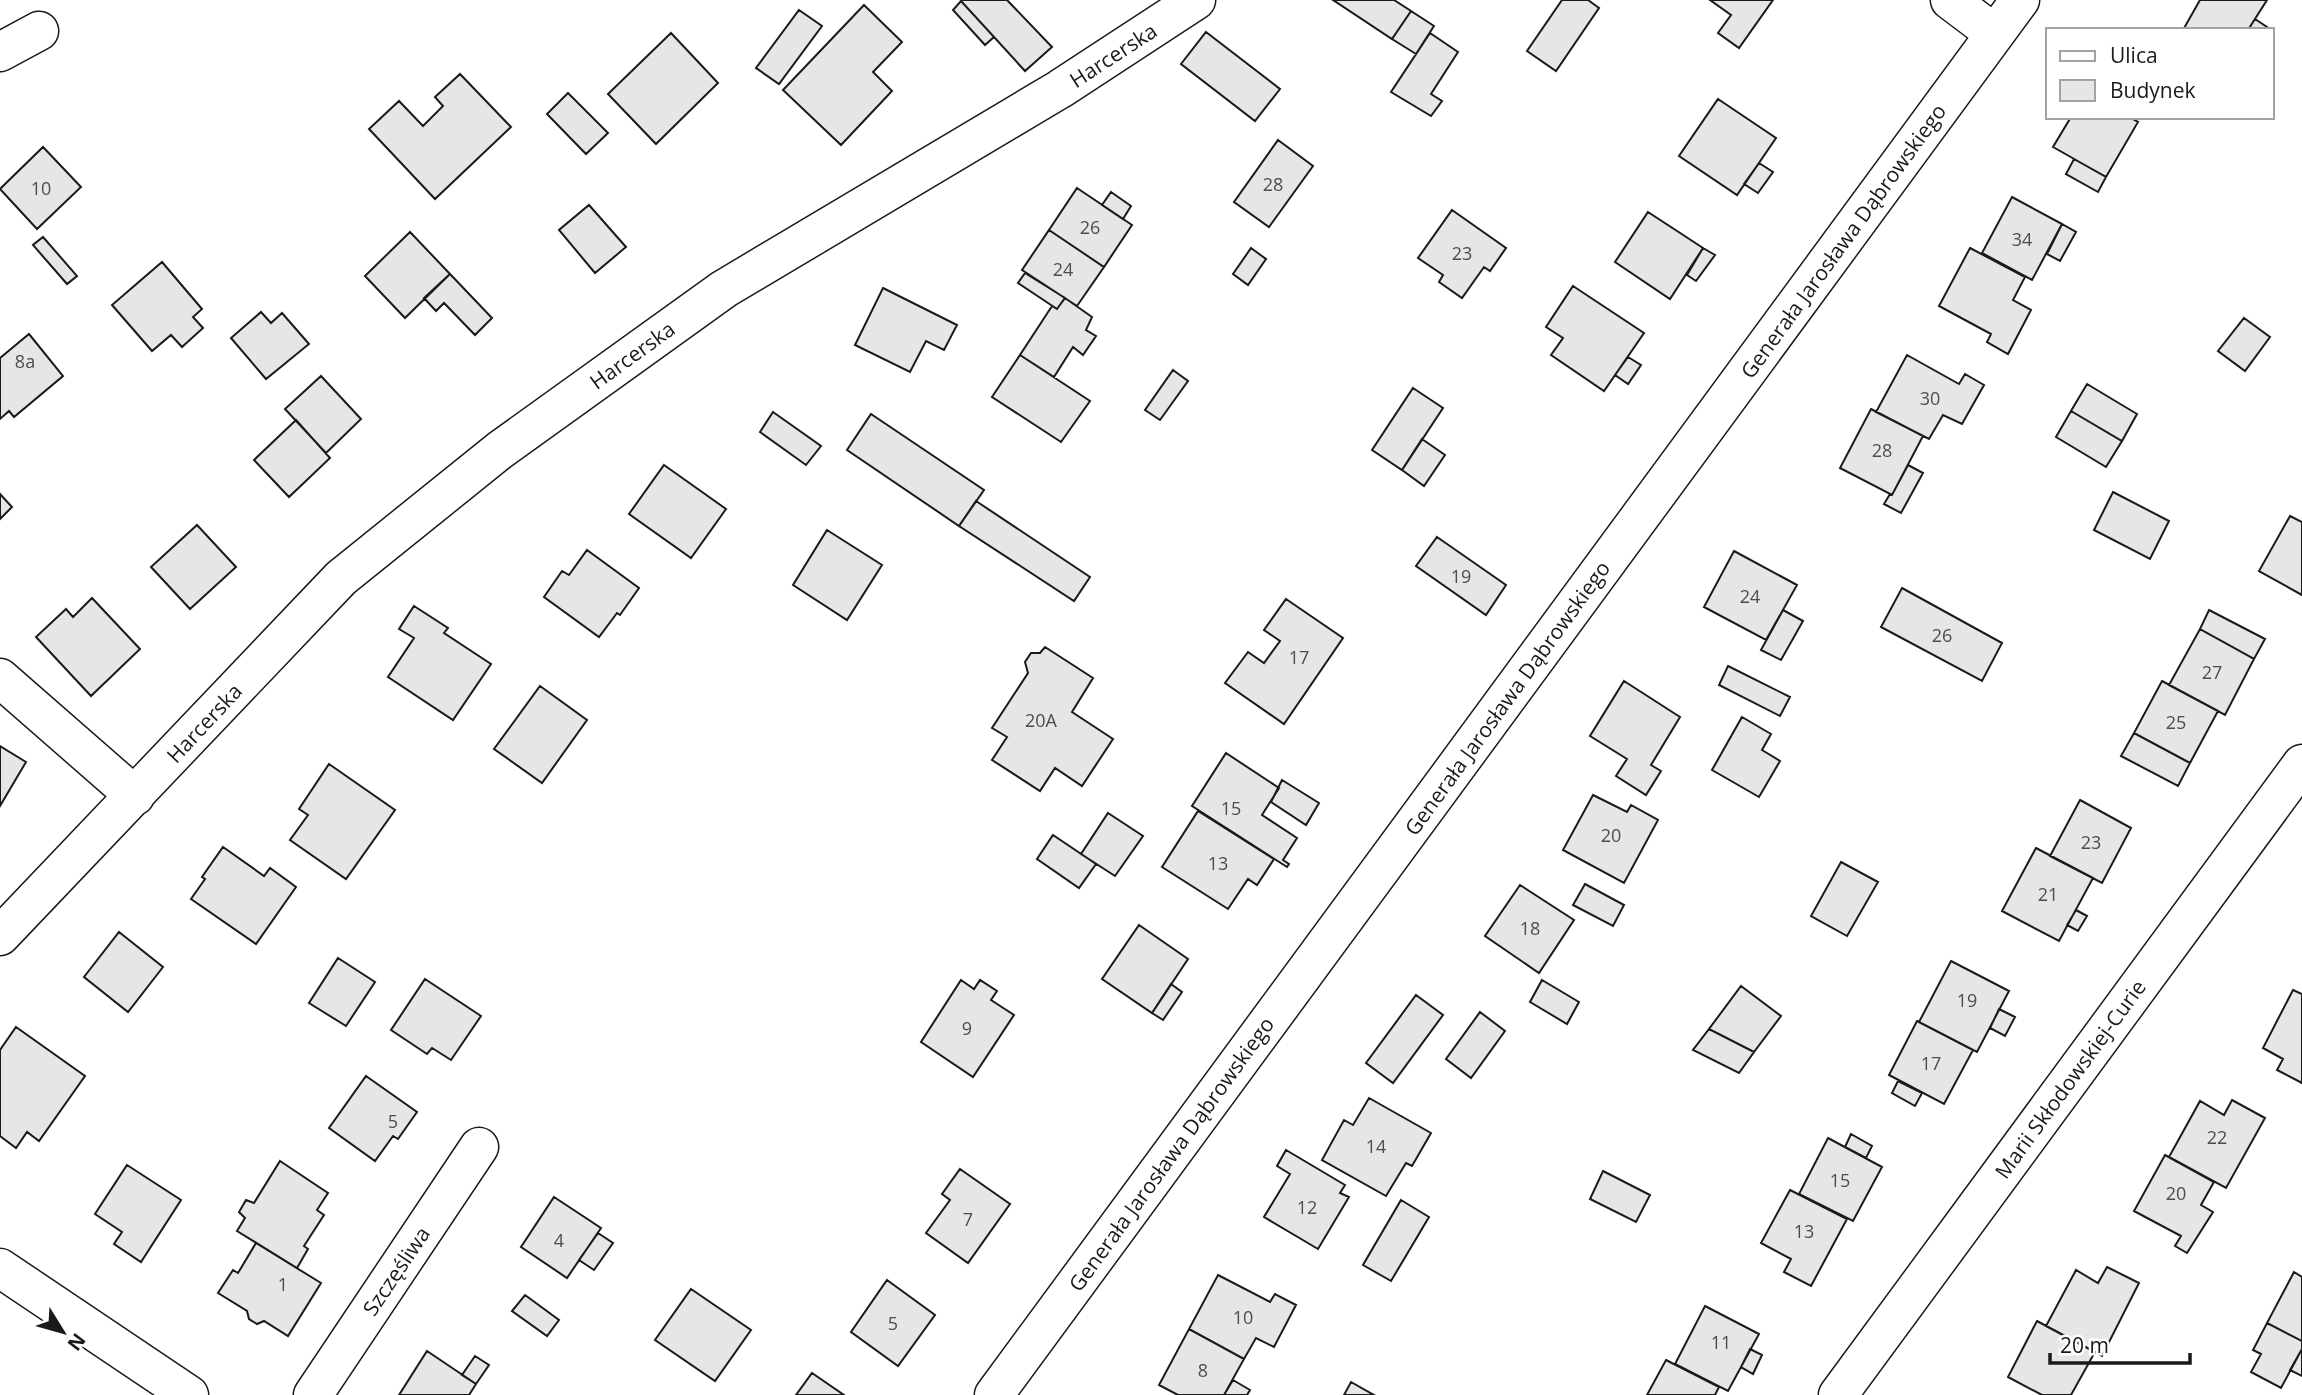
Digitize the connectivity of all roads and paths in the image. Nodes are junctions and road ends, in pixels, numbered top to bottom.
1 (1196, 0) edge
2 (1950, 0) edge
3 (2020, 0) edge
4 (39, 31) dead end
5 (1995, 34) junction
6 (0, 52) edge
7 (0, 678) edge
8 (2302, 764) edge
9 (135, 796) junction
10 (0, 936) edge
11 (479, 1147) dead end
12 (0, 1269) edge
13 (189, 1395) edge
14 (313, 1395) edge
15 (994, 1395) edge
16 (1838, 1395) edge

1 - 9 street, Harcerska
2 - 5 street
3 - 5 street, Generała Jarosława Dąbrowskiego
4 - 6 street
5 - 15 street, Generała Jarosława Dąbrowskiego
7 - 9 street
8 - 16 street, Marii Skłodowskiej-Curie
9 - 10 street, Harcerska
11 - 14 street, Szczęśliwa
12 - 13 street

